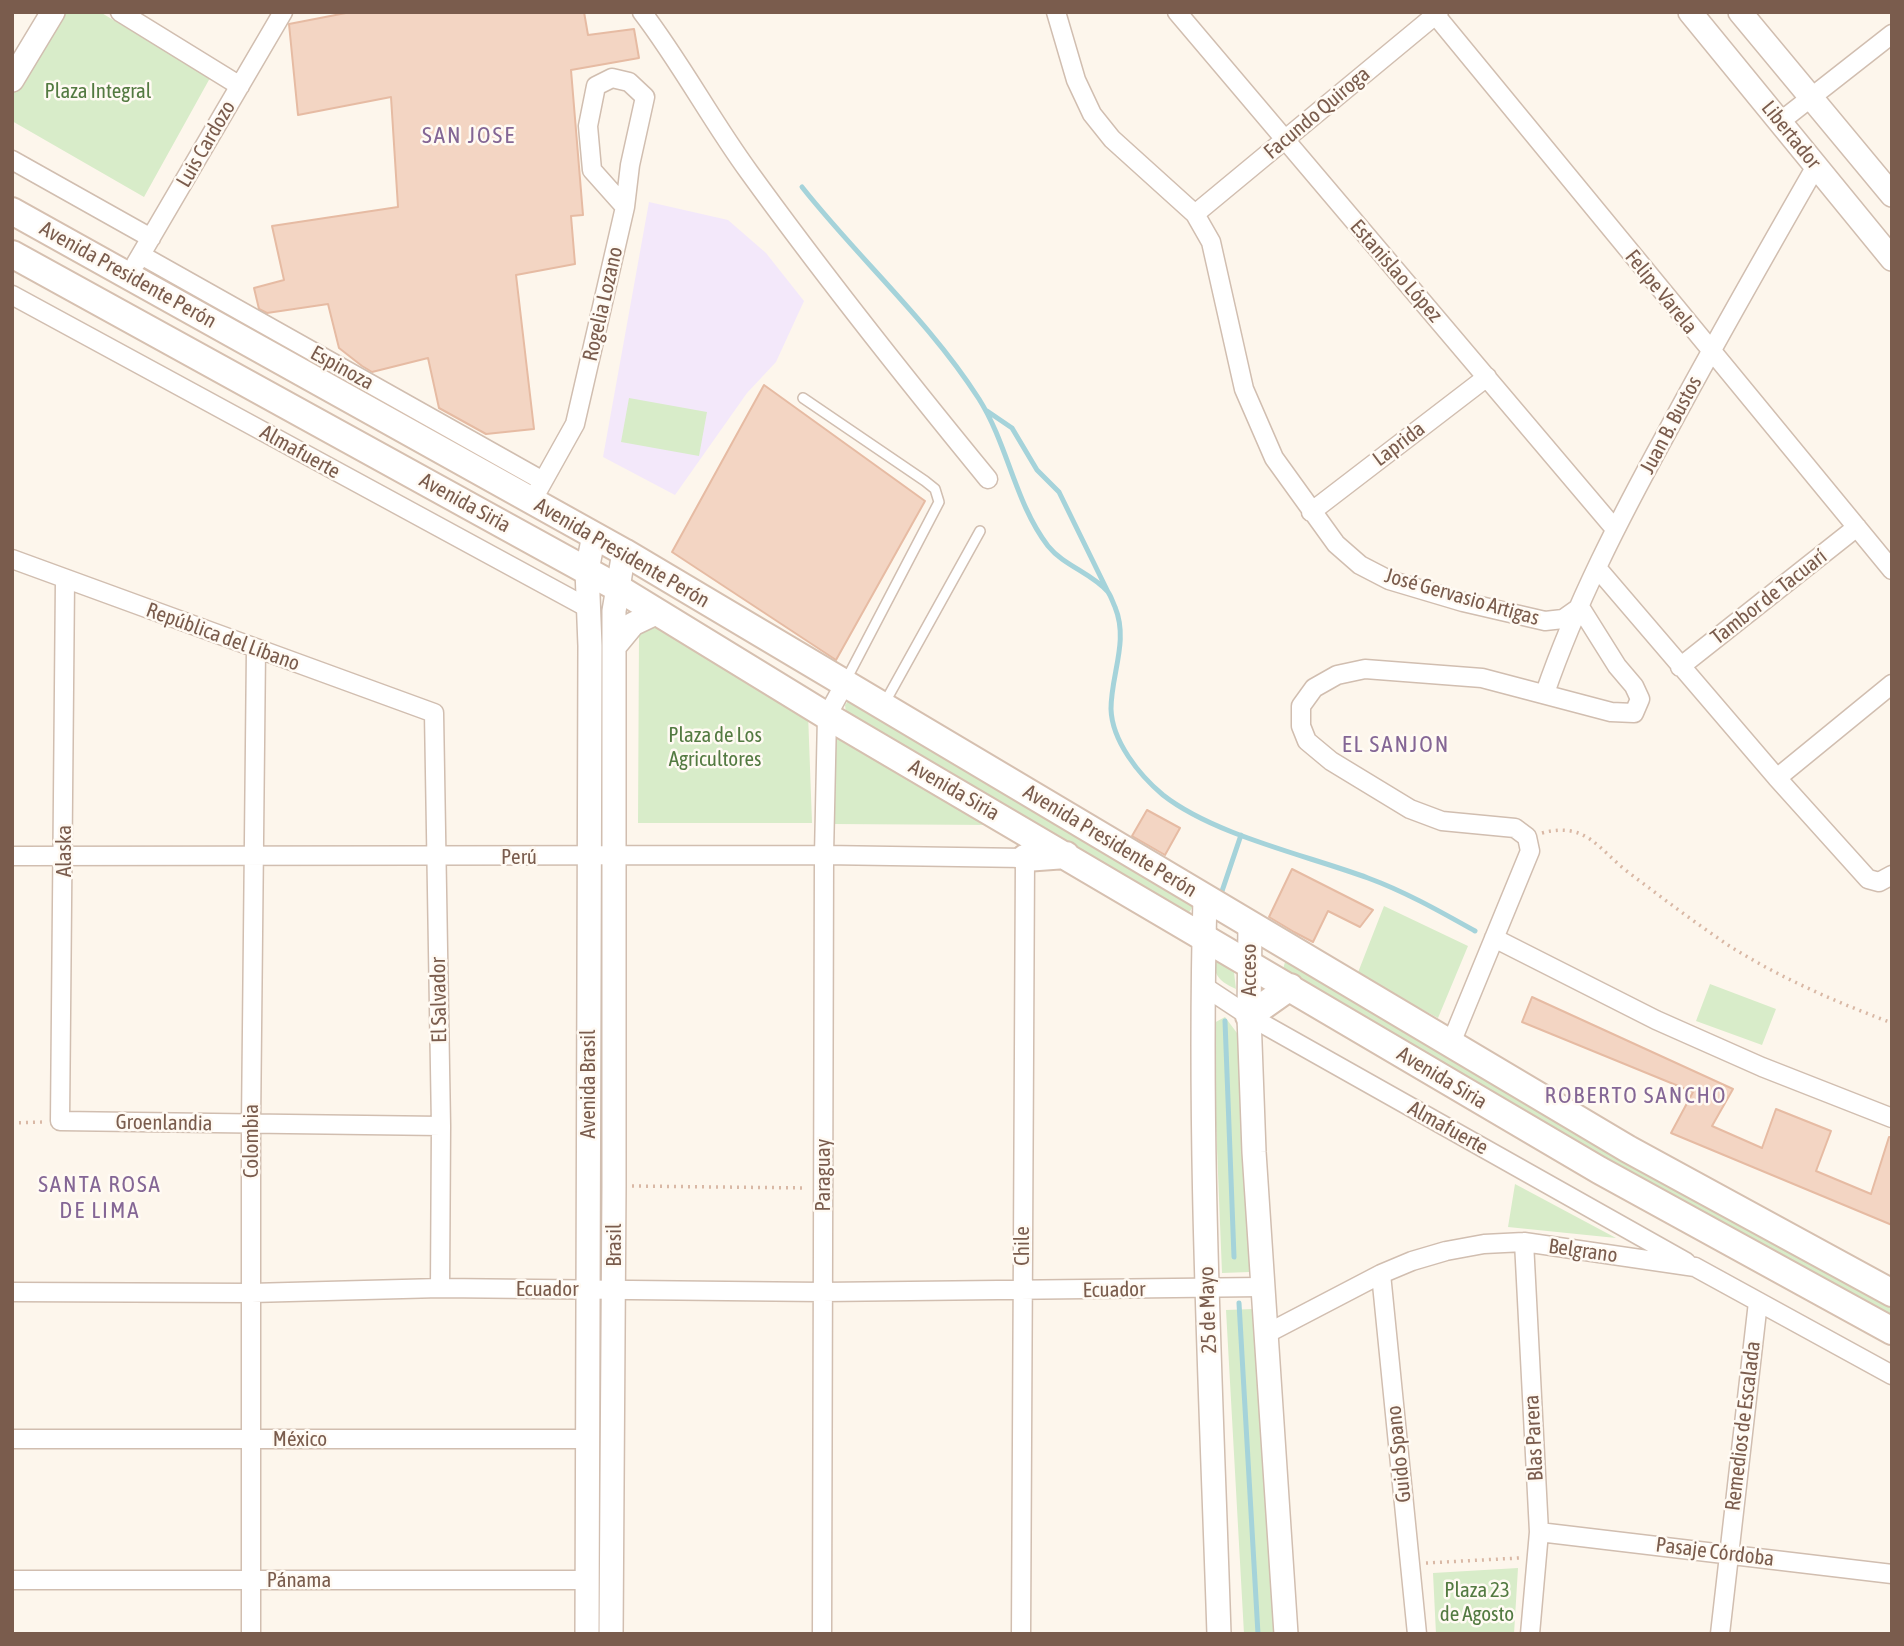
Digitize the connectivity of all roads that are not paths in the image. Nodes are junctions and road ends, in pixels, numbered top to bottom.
1 (53, 12) edge
2 (120, 12) edge
3 (642, 12) edge
4 (1056, 12) edge
5 (1177, 12) edge
6 (1690, 12) edge
7 (1740, 12) edge
8 (281, 13) edge
9 (1436, 13) edge
10 (1892, 34) edge
11 (12, 80) edge
12 (240, 86) junction
13 (1810, 96) junction
14 (1781, 121) junction
15 (1283, 140) junction
16 (12, 160) edge
17 (1816, 166) junction
18 (1892, 195) edge
19 (625, 207) junction
20 (12, 211) edge
21 (1195, 214) junction
22 (151, 238) junction
23 (12, 254) edge
24 (1892, 259) edge
25 (135, 265) junction
26 (12, 295) edge
27 (1710, 352) junction
28 (1487, 377) junction
29 (803, 398) dead end
30 (988, 479) dead end
31 (538, 491) junction
32 (1311, 512) junction
33 (1857, 527) junction
34 (1615, 529) junction
35 (980, 531) dead end
36 (594, 535) junction
37 (624, 552) junction
38 (12, 559) edge
39 (1598, 569) junction
40 (587, 570) junction
41 (1892, 570) edge
42 (65, 580) junction
43 (618, 588) junction
44 (1580, 607) junction
45 (588, 608) junction
46 (656, 613) junction
47 (614, 647) junction
48 (256, 649) junction
49 (1680, 667) junction
50 (845, 683) junction
51 (1892, 684) edge
52 (1545, 693) junction
53 (884, 706) junction
54 (434, 713) joint
55 (827, 716) junction
56 (1777, 778) junction
57 (64, 855) junction
58 (824, 855) junction
59 (1066, 855) junction
60 (12, 856) edge
61 (253, 856) junction
62 (437, 856) junction
63 (589, 857) junction
64 (614, 857) junction
65 (1025, 858) junction
66 (1886, 879) edge
67 (1215, 904) junction
68 (1250, 924) junction
69 (1204, 937) junction
70 (1494, 938) junction
71 (1249, 962) junction
72 (1202, 985) junction
73 (1290, 988) junction
74 (1249, 1016) junction
75 (1451, 1043) junction
76 (1892, 1118) edge
77 (60, 1121) joint
78 (251, 1125) junction
79 (441, 1126) junction
80 (1524, 1242) junction
81 (1695, 1267) junction
82 (1381, 1274) junction
83 (1254, 1287) junction
84 (440, 1288) junction
85 (1216, 1288) junction
86 (588, 1289) junction
87 (614, 1289) junction
88 (1022, 1291) junction
89 (12, 1292) edge
90 (822, 1292) junction
91 (251, 1293) junction
92 (1892, 1293) edge
93 (1758, 1302) junction
94 (1892, 1331) edge
95 (1266, 1334) junction
96 (1892, 1375) edge
97 (12, 1439) edge
98 (252, 1439) junction
99 (587, 1439) junction
100 (1539, 1532) junction
101 (1728, 1554) junction
102 (1892, 1574) edge
103 (12, 1580) edge
104 (587, 1580) junction
105 (253, 1581) junction
106 (251, 1634) edge
107 (587, 1634) edge
108 (611, 1634) edge
109 (822, 1634) edge
110 (1021, 1634) edge
111 (1219, 1634) edge
112 (1286, 1634) edge
113 (1417, 1634) edge
114 (1530, 1634) edge
115 (1720, 1634) edge

1 - 11 street
2 - 12 street
3 - 30 street
4 - 21 street, José Gervasio Artigas
5 - 15 street, Estanislao López
6 - 14 street, Libertador
7 - 13 street, Libertador
8 - 12 street, Luis Cardozo
9 - 15 street, Facundo Quiroga
9 - 27 street, Felipe Varela
10 - 13 street
12 - 22 street, Luis Cardozo
13 - 14 street
13 - 18 street, Libertador
14 - 17 street, Libertador
15 - 21 street, Facundo Quiroga
15 - 28 street, Estanislao López
16 - 22 street
17 - 24 street, Libertador
17 - 27 street, Juan B. Bustos
19 - 19 street, Rogelia Lozano
19 - 31 street, Rogelia Lozano
20 - 25 main road, Avenida Presidente Perón
21 - 32 street, José Gervasio Artigas
22 - 25 street, Luis Cardozo
23 - 40 main road, Avenida Siria
25 - 31 main road, Avenida Presidente Perón
26 - 45 street, Almafuerte
27 - 33 street, Felipe Varela
27 - 34 street, Juan B. Bustos
28 - 32 street, Laprida
28 - 34 street, Estanislao López
29 - 50 lane
31 - 36 main road, Avenida Presidente Perón
32 - 44 street, José Gervasio Artigas
33 - 41 street, Felipe Varela
33 - 49 street, Tambor de Tacuarí
34 - 39 street, Juan B. Bustos
35 - 53 lane
36 - 37 main road, Avenida Presidente Perón
36 - 40 street, Avenida Brasil
37 - 43 street
37 - 50 main road, Avenida Presidente Perón
38 - 42 street, República del Líbano
39 - 44 street, Juan B. Bustos
39 - 49 street
40 - 43 main road, Avenida Siria
40 - 45 street, Avenida Brasil
42 - 48 street, República del Líbano
42 - 57 street, Alaska
43 - 46 main road, Avenida Siria
43 - 47 street
44 - 52 street, Juan B. Bustos
44 - 52 street
45 - 63 street, Avenida Brasil
46 - 47 street
46 - 55 main road, Avenida Siria
47 - 64 street
48 - 54 street, República del Líbano
48 - 61 street, Colombia
49 - 56 street
50 - 53 main road, Avenida Presidente Perón
50 - 55 street
51 - 56 street
52 - 70 street
53 - 67 main road, Avenida Presidente Perón
54 - 62 street, El Salvador
55 - 58 street, Paraguay
55 - 59 main road, Avenida Siria
56 - 66 street
57 - 60 street, Perú
57 - 61 street, Perú
57 - 77 street, Alaska
58 - 64 street, Perú
58 - 65 street, Perú
58 - 90 street, Paraguay
59 - 65 main road
59 - 69 main road, Avenida Siria
61 - 62 street, Perú
61 - 78 street, Colombia
62 - 63 street, Perú
62 - 79 street, El Salvador
63 - 64 street, Perú
63 - 86 street, Avenida Brasil
64 - 87 street, Brasil
65 - 88 street, Chile
67 - 68 main road, Avenida Siria
67 - 69 street
68 - 71 street, Acceso
68 - 75 main road, Avenida Siria
69 - 71 main road, Avenida Siria
69 - 72 street
70 - 75 street
70 - 76 street
71 - 73 main road, Avenida Siria
71 - 74 street, Acceso
72 - 74 street, Almafuerte
72 - 85 street, 25 de Mayo
73 - 74 main road
73 - 94 main road, Avenida Siria
74 - 81 street, Almafuerte
74 - 83 street
75 - 92 main road, Avenida Siria
77 - 78 street, Groenlandia
78 - 79 street, Groenlandia
78 - 91 street, Colombia
79 - 84 street, El Salvador
80 - 81 street, Belgrano
80 - 82 street, Belgrano
80 - 100 street, Blas Parera
81 - 93 street, Belgrano
82 - 95 street, Belgrano
82 - 113 street, Guido Spano
83 - 85 street, Ecuador
83 - 95 street
84 - 86 street, Ecuador
84 - 91 street, Ecuador
85 - 88 street, Ecuador
85 - 111 street, 25 de Mayo
86 - 87 street, Ecuador
86 - 99 street, Avenida Brasil
87 - 90 street, Ecuador
87 - 108 street, Brasil
88 - 90 street, Ecuador
88 - 110 street, Chile
89 - 91 street, Ecuador
90 - 109 street, Paraguay
91 - 98 street, Colombia
93 - 96 street, Belgrano
93 - 101 street, Remedios de Escalada
95 - 112 street
97 - 98 street, México
98 - 99 street, México
98 - 105 street, Colombia
99 - 104 street, Avenida Brasil
100 - 101 street, Pasaje Córdoba
100 - 114 street, Blas Parera
101 - 102 street, Pasaje Córdoba
101 - 115 street, Remedios de Escalada
103 - 105 street, Pánama
104 - 105 street, Pánama
104 - 107 street, Avenida Brasil
105 - 106 street, Colombia

